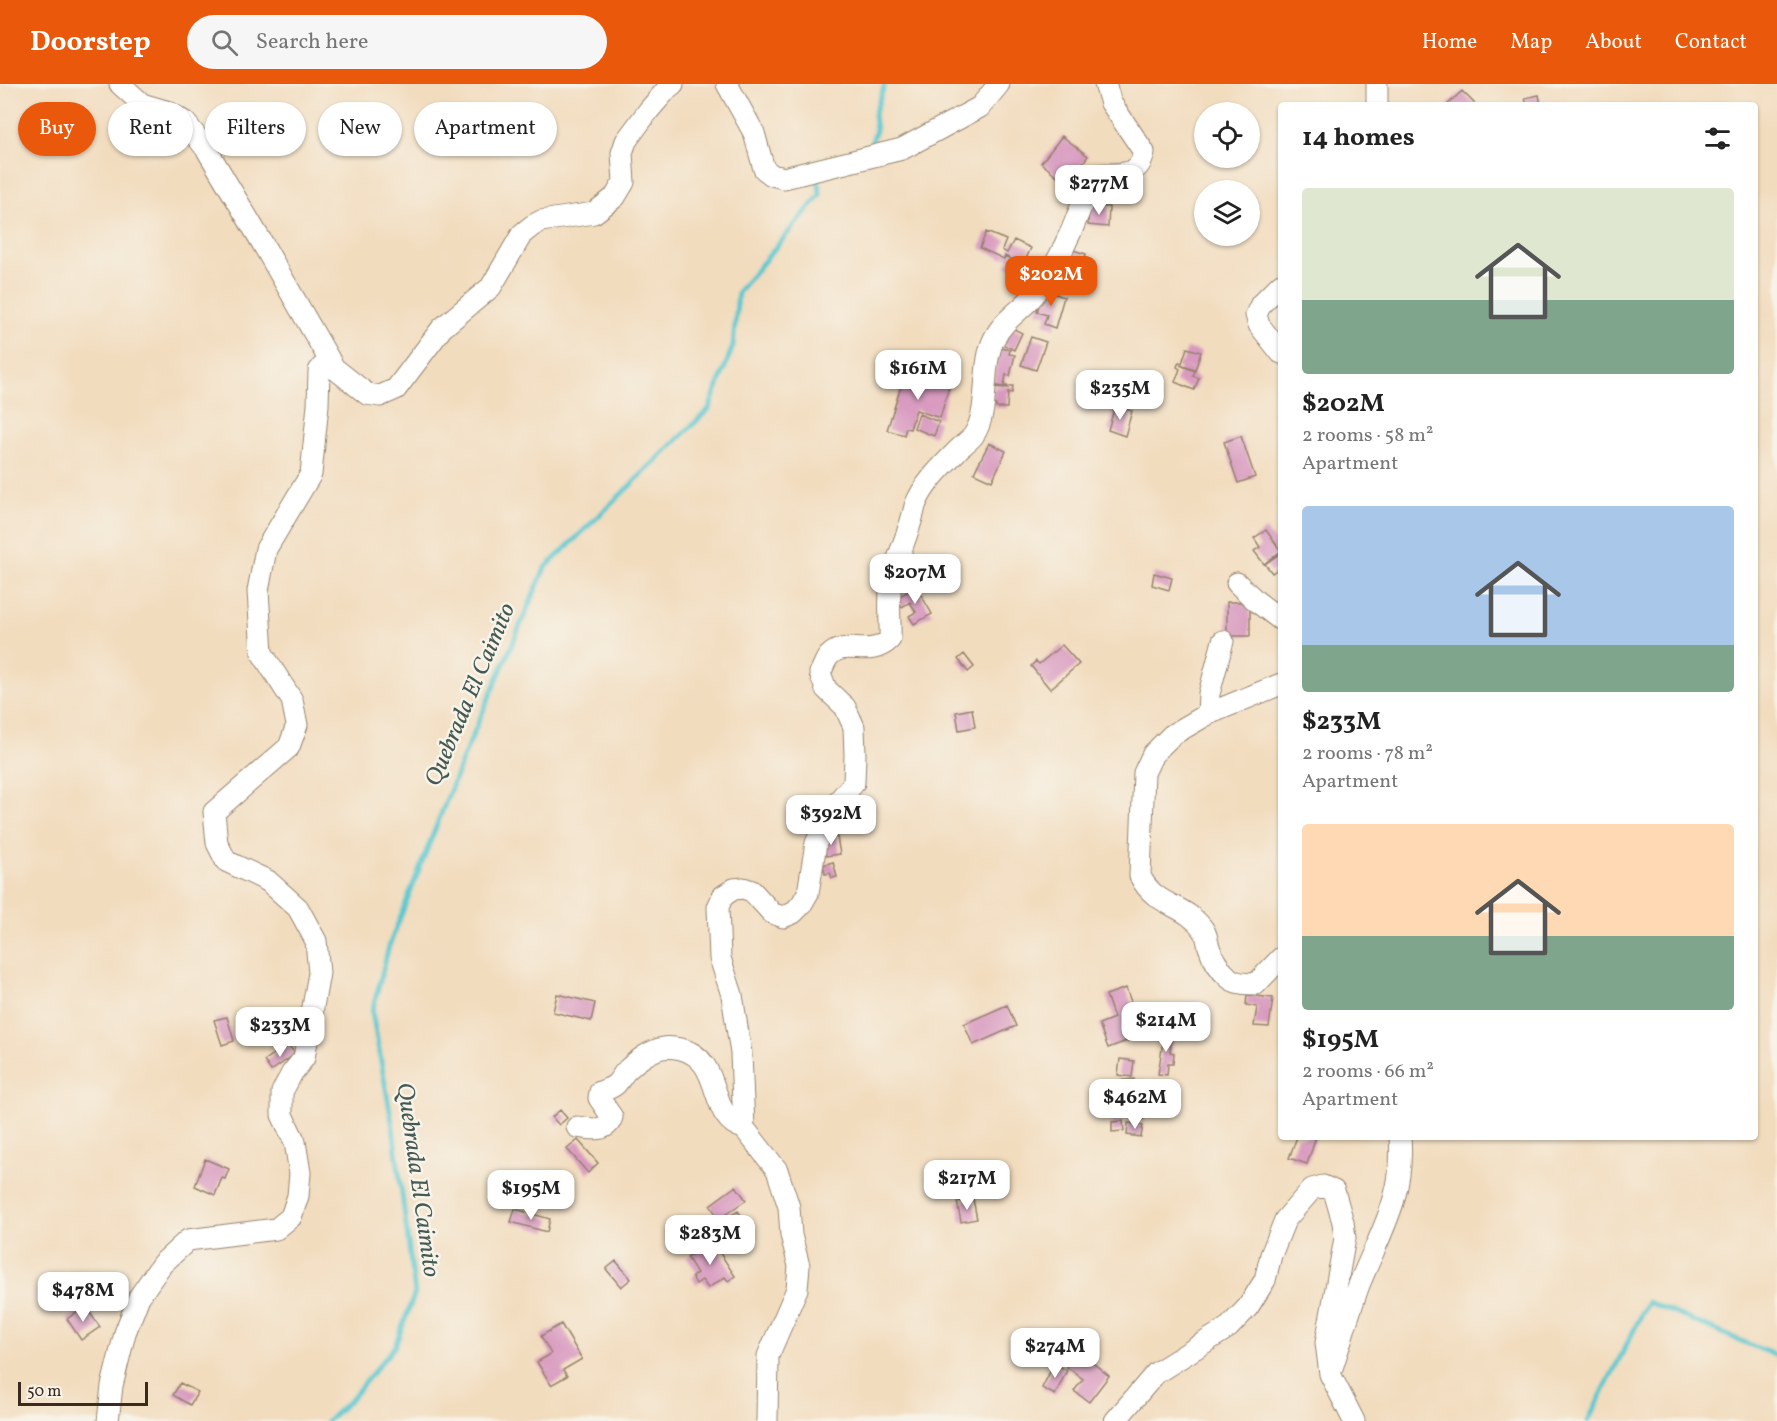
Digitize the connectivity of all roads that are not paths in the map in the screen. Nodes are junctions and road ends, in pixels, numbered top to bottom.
1 (120, 84) edge
2 (673, 84) edge
3 (727, 84) edge
4 (999, 84) edge
5 (1105, 84) edge
6 (1377, 84) edge
7 (1377, 102) edge
8 (1278, 287) edge
9 (1278, 349) edge
10 (334, 368) junction
11 (1237, 583) dead end
12 (1278, 618) edge
13 (1223, 641) dead end
14 (1278, 685) edge
15 (1208, 714) junction
16 (1278, 961) edge
17 (577, 1127) dead end
18 (744, 1128) junction
19 (1400, 1140) edge
20 (1330, 1374) junction
21 (108, 1421) edge
22 (767, 1421) edge
23 (1115, 1421) edge
24 (1354, 1421) edge

1 - 10 street
2 - 10 street
3 - 4 street
5 - 18 street
6 - 7 street
8 - 9 street
10 - 21 street
11 - 12 street
13 - 15 street
14 - 15 street
15 - 16 street
17 - 18 street
18 - 22 street
19 - 20 street
20 - 23 street
20 - 24 street

